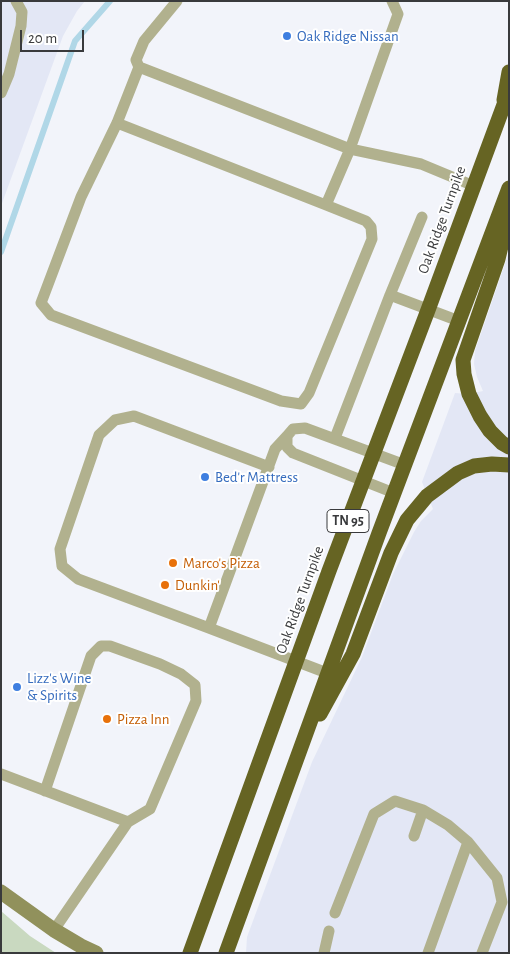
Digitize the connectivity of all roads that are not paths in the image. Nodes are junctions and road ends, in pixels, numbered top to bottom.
1 (16, 1) edge
2 (177, 1) edge
3 (392, 1) edge
4 (139, 66) junction
5 (509, 72) edge
6 (1, 93) edge
7 (506, 97) edge
8 (118, 123) junction
9 (350, 149) junction
10 (474, 186) junction
11 (509, 188) edge
12 (326, 205) junction
13 (509, 213) edge
14 (422, 217) dead end
15 (390, 295) junction
16 (428, 310) junction
17 (459, 320) junction
18 (287, 436) junction
19 (335, 438) junction
20 (509, 447) edge
21 (374, 452) junction
22 (405, 465) junction
23 (509, 466) edge
24 (269, 467) junction
25 (364, 480) junction
26 (394, 493) junction
27 (209, 628) junction
28 (296, 660) junction
29 (327, 673) junction
30 (296, 759) junction
31 (1, 774) edge
32 (45, 790) junction
33 (423, 810) junction
34 (128, 822) junction
35 (414, 836) dead end
36 (468, 842) junction
37 (1, 892) edge
38 (335, 913) dead end
39 (54, 930) junction
40 (328, 931) dead end
41 (96, 953) edge
42 (190, 953) edge
43 (226, 953) edge
44 (324, 953) edge
45 (428, 953) edge
46 (482, 953) edge

1 - 6 lane
2 - 4 lane
3 - 9 lane
4 - 8 lane
4 - 9 lane
5 - 7 highway, Oak Ridge Turnpike
7 - 10 highway, Oak Ridge Turnpike / TN 95
8 - 12 lane
8 - 12 lane
9 - 10 lane
9 - 12 lane
10 - 16 highway, Oak Ridge Turnpike / TN 95
11 - 17 highway, TN 95
13 - 20 highway
14 - 15 lane
15 - 16 lane
15 - 19 lane
16 - 17 lane
16 - 21 highway, Oak Ridge Turnpike / TN 95
17 - 22 highway, TN 95
18 - 19 lane
18 - 24 lane
18 - 25 lane
19 - 21 lane
21 - 22 lane
21 - 25 highway, Oak Ridge Turnpike / TN 95
22 - 26 highway, TN 95
23 - 30 highway
24 - 27 lane
24 - 27 lane
25 - 26 lane
25 - 28 highway, Oak Ridge Turnpike / TN 95
26 - 29 highway, TN 95
27 - 28 lane
28 - 29 lane
28 - 42 highway, Oak Ridge Turnpike / TN 95
29 - 30 highway, TN 95
30 - 43 highway, TN 95
31 - 32 lane
32 - 34 lane
32 - 34 lane
33 - 35 lane
33 - 36 lane
33 - 38 lane
34 - 39 lane
36 - 45 lane
36 - 46 lane
37 - 39 street
39 - 41 street
40 - 44 lane

